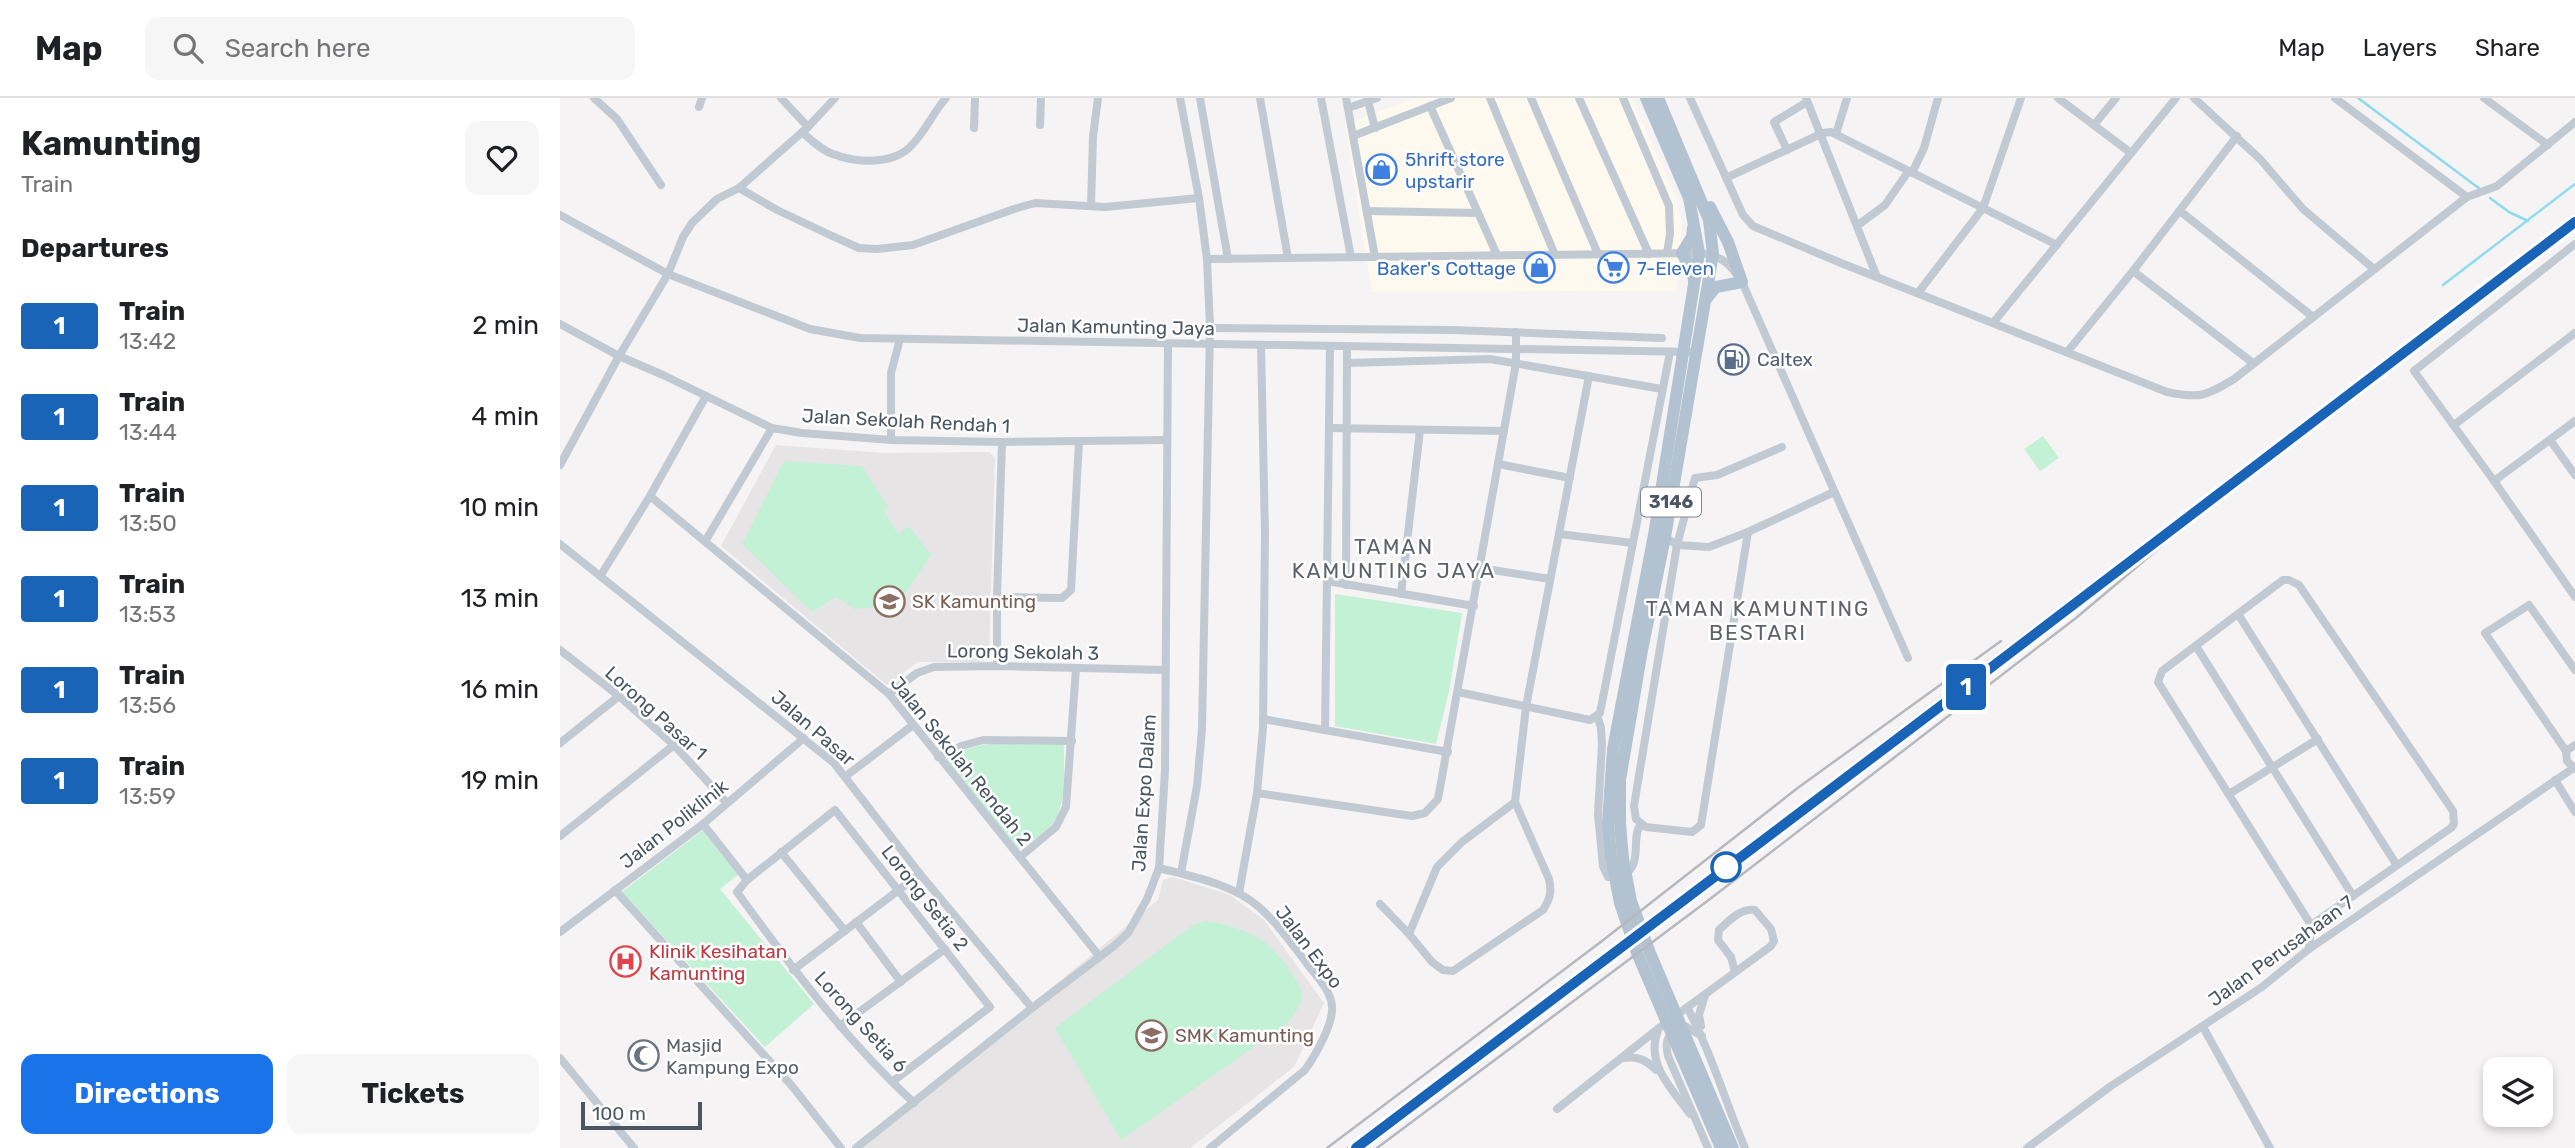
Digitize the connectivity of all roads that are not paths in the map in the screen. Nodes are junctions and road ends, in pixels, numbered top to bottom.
1 (594, 98) edge
2 (781, 98) edge
3 (835, 98) edge
4 (946, 98) edge
5 (975, 98) edge
6 (1041, 98) edge
7 (1098, 98) edge
8 (1181, 98) edge
9 (1200, 98) edge
10 (1260, 98) edge
11 (1321, 98) edge
12 (1346, 98) edge
13 (1451, 98) edge
14 (1490, 98) edge
15 (1531, 98) edge
16 (1579, 98) edge
17 (1623, 98) edge
18 (1645, 98) edge
19 (1690, 98) edge
20 (1846, 98) edge
21 (1938, 98) edge
22 (2021, 98) edge
23 (2058, 98) edge
24 (2116, 98) edge
25 (2176, 98) edge
26 (2194, 98) edge
27 (2335, 98) edge
28 (2484, 98) edge
29 (1661, 99) edge
30 (1372, 100) edge
31 (1807, 100) edge
32 (1430, 106) junction
33 (1348, 108) junction
34 (2575, 122) edge
35 (1040, 125) dead end
36 (2094, 125) junction
37 (974, 128) dead end
38 (1375, 128) junction
39 (805, 129) junction
40 (1836, 134) junction
41 (1821, 135) junction
42 (1353, 136) junction
43 (2237, 136) junction
44 (2548, 145) junction
45 (1787, 150) junction
46 (2131, 153) junction
47 (1910, 173) junction
48 (1726, 178) junction
49 (661, 185) dead end
50 (1696, 187) junction
51 (739, 188) junction
52 (2468, 197) junction
53 (1199, 198) junction
54 (1091, 206) junction
55 (1983, 208) junction
56 (1367, 211) junction
57 (2180, 211) junction
58 (1478, 213) junction
59 (1694, 214) junction
60 (560, 215) edge
61 (1858, 225) junction
62 (2575, 244) edge
63 (2057, 245) junction
64 (1667, 253) junction
65 (1682, 253) junction
66 (1598, 254) junction
67 (1649, 254) junction
68 (1706, 254) junction
69 (1555, 255) junction
70 (1497, 256) junction
71 (1351, 257) junction
72 (1375, 257) junction
73 (1288, 258) junction
74 (1207, 259) junction
75 (1227, 259) junction
76 (2374, 269) junction
77 (2133, 271) junction
78 (668, 274) junction
79 (1877, 277) junction
80 (1742, 282) junction
81 (1695, 284) junction
82 (1918, 293) junction
83 (1706, 299) junction
84 (2313, 317) junction
85 (1993, 323) junction
86 (560, 324) edge
87 (1210, 328) junction
88 (1516, 332) junction
89 (2575, 333) edge
90 (1662, 338) dead end
91 (900, 339) junction
92 (1168, 344) junction
93 (1209, 344) junction
94 (1261, 345) junction
95 (1330, 346) junction
96 (1347, 347) junction
97 (1516, 349) junction
98 (2068, 351) junction
99 (1670, 352) junction
100 (1691, 352) junction
101 (619, 356) junction
102 (1346, 363) junction
103 (1516, 363) junction
104 (2253, 363) junction
105 (1588, 376) junction
106 (1662, 389) junction
107 (706, 396) junction
108 (2575, 421) edge
109 (2454, 425) junction
110 (1329, 428) junction
111 (772, 429) junction
112 (1346, 429) junction
113 (1420, 430) junction
114 (1504, 431) junction
115 (2550, 439) junction
116 (891, 440) junction
117 (1079, 440) junction
118 (1167, 440) junction
119 (1002, 442) junction
120 (1782, 447) dead end
121 (1499, 464) junction
122 (560, 465) edge
123 (2575, 475) edge
124 (1570, 478) junction
125 (2494, 481) junction
126 (1834, 492) junction
127 (650, 496) junction
128 (1748, 532) junction
129 (1559, 534) junction
130 (1665, 537) junction
131 (706, 540) junction
132 (1633, 542) junction
133 (560, 544) edge
134 (1677, 545) junction
135 (1480, 568) junction
136 (601, 575) junction
137 (1550, 579) junction
138 (1327, 581) junction
139 (1346, 584) junction
140 (1401, 594) junction
141 (997, 597) junction
142 (2575, 597) edge
143 (1474, 606) junction
144 (2238, 614) junction
145 (2196, 646) junction
146 (1636, 649) junction
147 (560, 650) edge
148 (1908, 658) dead end
149 (997, 666) junction
150 (1076, 668) junction
151 (1165, 670) junction
152 (2575, 670) edge
153 (1458, 692) junction
154 (889, 694) junction
155 (619, 696) junction
156 (1525, 707) junction
157 (1597, 716) junction
158 (1263, 719) junction
159 (913, 725) junction
160 (1325, 730) junction
161 (804, 737) junction
162 (2318, 739) junction
163 (1072, 741) junction
164 (560, 743) edge
165 (674, 745) junction
166 (2575, 745) edge
167 (2566, 751) junction
168 (1448, 752) junction
169 (938, 757) junction
170 (2272, 768) junction
171 (2575, 768) edge
172 (846, 776) junction
173 (2555, 780) junction
174 (1257, 793) junction
175 (2228, 794) junction
176 (1515, 802) junction
177 (727, 803) junction
178 (2575, 812) edge
179 (703, 824) junction
180 (1640, 825) junction
181 (560, 836) edge
182 (781, 852) junction
183 (1020, 857) junction
184 (2396, 864) junction
185 (1158, 868) junction
186 (1181, 873) junction
187 (920, 874) junction
188 (747, 880) junction
189 (615, 890) junction
190 (898, 890) junction
191 (1239, 893) junction
192 (2353, 896) junction
193 (1381, 904) dead end
194 (856, 922) junction
195 (2311, 925) junction
196 (561, 930) edge
197 (845, 931) junction
198 (1409, 934) junction
199 (945, 949) junction
200 (2309, 949) junction
201 (1100, 957) junction
202 (793, 970) junction
203 (1735, 972) junction
204 (901, 982) junction
205 (1704, 995) junction
206 (1687, 1007) junction
207 (1031, 1008) junction
208 (840, 1026) junction
209 (2203, 1027) junction
210 (1659, 1028) junction
211 (1702, 1036) junction
212 (560, 1058) edge
213 (1622, 1058) junction
214 (1661, 1074) junction
215 (892, 1082) junction
216 (914, 1103) junction
217 (1557, 1109) dead end
218 (1699, 1128) junction
219 (630, 1146) edge
220 (841, 1148) edge
221 (856, 1148) edge
222 (1210, 1148) edge
223 (1708, 1148) edge
224 (1721, 1148) edge
225 (1732, 1148) edge
226 (1745, 1148) edge
227 (2027, 1148) edge
228 (2270, 1148) edge

1 - 49 street
2 - 39 street
3 - 39 street
4 - 39 street
5 - 37 street
6 - 35 street
7 - 54 street
8 - 53 street
9 - 75 street
10 - 73 street
11 - 71 street
12 - 33 street
13 - 32 street
14 - 69 street
15 - 66 street
16 - 67 street
17 - 64 street
18 - 59 main road, 3146
19 - 48 street
20 - 40 street
21 - 47 street
22 - 55 street
23 - 36 street
24 - 36 street
25 - 46 street
26 - 43 street
27 - 52 street
28 - 44 street
29 - 50 main road, 3146
30 - 33 street
30 - 38 street
31 - 41 street
31 - 45 street
32 - 38 street
32 - 58 street
33 - 42 street
34 - 44 street
36 - 46 street
38 - 42 street
39 - 51 street
40 - 41 street
40 - 47 street
41 - 45 street
41 - 61 street
42 - 56 street
43 - 57 street
43 - 76 street
44 - 52 street
45 - 48 street
46 - 63 street
47 - 55 street
47 - 61 street
48 - 79 street
50 - 68 main road, 3146
50 - 80 main road
51 - 54 street
51 - 78 street
52 - 76 street
53 - 54 street
53 - 74 street
55 - 63 street
55 - 82 street
56 - 58 street
56 - 72 street
57 - 77 street
57 - 84 street
58 - 70 street
59 - 65 main road
59 - 68 main road, 3146
60 - 78 street, Jalan Kamunting Jaya
61 - 79 street
62 - 109 street
63 - 85 street
64 - 65 street
64 - 67 street
65 - 68 street
65 - 81 main road
66 - 67 street
66 - 69 street
68 - 80 street
68 - 81 main road, 3146
68 - 83 main road, 3146
69 - 70 street
70 - 72 street
71 - 72 street
71 - 73 street
73 - 75 street
74 - 75 street
74 - 87 street
76 - 84 street
77 - 98 street
77 - 104 street
78 - 91 street, Jalan Kamunting Jaya
78 - 101 street
79 - 82 street
80 - 83 main road
80 - 126 street
81 - 100 main road, 3146
82 - 85 street
83 - 100 main road, 3146
84 - 104 street
85 - 98 street
86 - 101 street, Jalan Sekolah Rendah 1
87 - 88 street
87 - 93 street
88 - 90 street
88 - 97 street
89 - 109 street
91 - 92 street, Jalan Kamunting Jaya
91 - 116 street
92 - 93 street, Jalan Kamunting Jaya
92 - 118 street, Jalan Expo Dalam
93 - 94 street, Jalan Kamunting Jaya
93 - 186 street
94 - 95 street, Jalan Kamunting Jaya
94 - 158 street
95 - 96 street, Jalan Kamunting Jaya
95 - 110 street
96 - 97 street, Jalan Kamunting Jaya
96 - 102 street
97 - 99 street, Jalan Kamunting Jaya
97 - 103 street
98 - 104 street
99 - 100 street, Jalan Kamunting Jaya
99 - 106 street
100 - 130 main road, 3146
100 - 146 main road, 3146
101 - 107 street, Jalan Sekolah Rendah 1
101 - 122 street
102 - 103 street
102 - 112 street
103 - 105 street
103 - 114 street
105 - 106 street
105 - 124 street
106 - 132 street
107 - 111 street, Jalan Sekolah Rendah 1
107 - 127 street
108 - 115 street
109 - 125 street
110 - 112 street
110 - 138 street
111 - 116 street, Jalan Sekolah Rendah 1
111 - 131 street
112 - 113 street
112 - 139 street
113 - 114 street
113 - 140 street
114 - 121 street
115 - 123 street
115 - 125 street
116 - 119 street, Jalan Sekolah Rendah 1
117 - 118 street, Jalan Sekolah Rendah 1
117 - 119 street, Jalan Sekolah Rendah 1
117 - 141 street
118 - 151 street, Jalan Expo Dalam
119 - 141 street
120 - 134 street
121 - 124 street
121 - 135 street
124 - 129 street
125 - 142 street
126 - 128 street
126 - 148 street
127 - 131 street, Jalan Sekolah Rendah 2
127 - 136 street
128 - 134 street
128 - 180 street
129 - 132 street
129 - 137 street
130 - 134 street
130 - 146 main road, 3146
131 - 154 street, Jalan Sekolah Rendah 2
132 - 157 street
133 - 136 street, Jalan Pasar
134 - 180 street
135 - 137 street
135 - 143 street
136 - 161 street, Jalan Pasar
137 - 156 street
138 - 139 street
138 - 160 street
139 - 140 street
140 - 143 street
141 - 149 street
143 - 153 street
144 - 145 street
144 - 162 street
144 - 184 street
145 - 170 street
145 - 175 street
146 - 224 main road, 3146
146 - 225 main road, 3146
147 - 155 street, Lorong Pasar 1
149 - 150 street, Lorong Sekolah 3
149 - 154 street, Lorong Sekolah 3
150 - 151 street, Lorong Sekolah 3
150 - 163 street
151 - 185 street, Jalan Expo Dalam
152 - 167 street
153 - 156 street
153 - 168 street
154 - 159 street, Jalan Sekolah Rendah 2
155 - 164 street
155 - 165 street, Lorong Pasar 1
156 - 157 street
156 - 176 street
157 - 180 street
158 - 160 street
158 - 174 street
159 - 169 street, Jalan Sekolah Rendah 2
159 - 172 street
160 - 168 street
161 - 172 street, Jalan Pasar
161 - 177 street, Jalan Poliklinik
162 - 170 street
162 - 184 street
163 - 169 street
163 - 183 street
165 - 177 street, Lorong Pasar 1
165 - 181 street
166 - 167 street
167 - 171 street
168 - 174 street
169 - 183 street, Jalan Sekolah Rendah 2
170 - 175 street
170 - 192 street
171 - 173 street, Jalan Perusahaan 7
172 - 187 street, Jalan Pasar
173 - 178 street
173 - 200 street, Jalan Perusahaan 7
174 - 191 street
175 - 195 street
176 - 198 street
176 - 198 street
177 - 179 street, Jalan Poliklinik
179 - 188 street
179 - 189 street, Jalan Poliklinik
182 - 188 street
182 - 190 street, Lorong Setia 2
182 - 197 street
183 - 201 street, Jalan Sekolah Rendah 2
184 - 192 street
185 - 186 street, Jalan Expo
185 - 201 street, Jalan Expo Dalam
186 - 191 street, Jalan Expo
187 - 190 street
187 - 207 street, Jalan Pasar
188 - 202 street, Lorong Setia 6
189 - 196 street, Jalan Poliklinik
189 - 220 street
190 - 194 street
190 - 199 street, Lorong Setia 2
191 - 222 street, Jalan Expo
192 - 195 street
193 - 198 street
194 - 197 street
194 - 204 street
195 - 200 street
197 - 202 street
199 - 204 street
199 - 215 street, Lorong Setia 2
200 - 209 street, Jalan Perusahaan 7
201 - 207 street, Jalan Expo Dalam
202 - 208 street, Lorong Setia 6
203 - 203 street
203 - 205 street
204 - 208 street
205 - 206 street
205 - 211 street
206 - 210 street
206 - 211 street
207 - 216 street, Jalan Expo Dalam
208 - 215 street, Lorong Setia 6
209 - 227 street, Jalan Perusahaan 7
209 - 228 street
210 - 213 street
210 - 214 street
211 - 218 street
211 - 226 street
212 - 219 street
213 - 214 street
213 - 217 street
214 - 218 street
215 - 216 street, Lorong Setia 6
216 - 221 street, Jalan Expo Dalam
218 - 223 street

